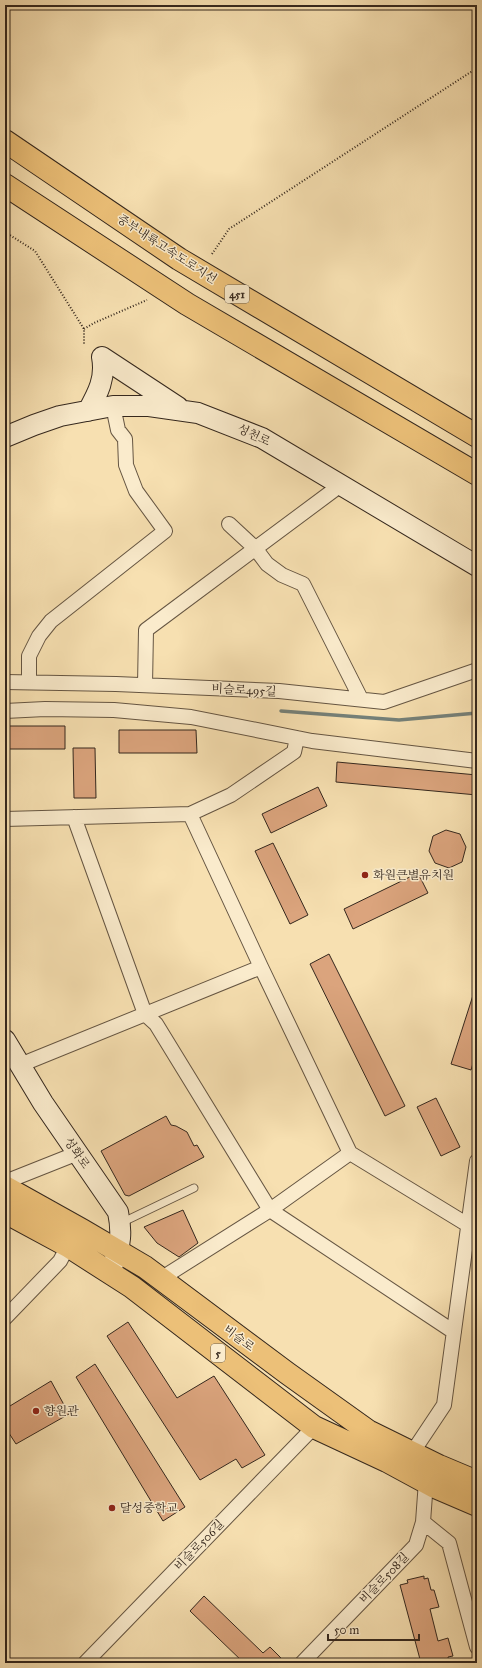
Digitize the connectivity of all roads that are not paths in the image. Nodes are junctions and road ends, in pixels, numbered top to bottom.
1 (5, 142) edge
2 (5, 185) edge
3 (113, 406) junction
4 (182, 409) junction
5 (88, 411) junction
6 (477, 436) edge
7 (5, 437) edge
8 (477, 474) edge
9 (342, 484) junction
10 (229, 524) dead end
11 (255, 548) junction
12 (477, 566) edge
13 (477, 670) edge
14 (5, 682) edge
15 (29, 682) junction
16 (145, 685) junction
17 (361, 699) junction
18 (5, 711) edge
19 (297, 738) junction
20 (477, 761) edge
21 (190, 814) junction
22 (74, 817) junction
23 (5, 819) edge
24 (261, 967) junction
25 (145, 1014) junction
26 (5, 1040) edge
27 (20, 1065) junction
28 (78, 1153) junction
29 (350, 1153) junction
30 (477, 1161) edge
31 (5, 1182) edge
32 (5, 1187) edge
33 (194, 1188) dead end
34 (270, 1210) junction
35 (5, 1212) edge
36 (50, 1212) junction
37 (121, 1223) junction
38 (468, 1225) junction
39 (40, 1231) junction
40 (68, 1246) junction
41 (119, 1251) junction
42 (109, 1272) junction
43 (162, 1278) junction
44 (156, 1305) junction
45 (198, 1307) junction
46 (5, 1318) edge
47 (454, 1332) junction
48 (314, 1427) junction
49 (412, 1452) junction
50 (433, 1478) junction
51 (477, 1482) edge
52 (477, 1505) edge
53 (423, 1522) junction
54 (477, 1648) edge
55 (84, 1663) edge
56 (302, 1663) edge

1 - 6 main road, 중부내륙고속도로지선 / 451
2 - 8 main road
3 - 4 main road, 성천로
3 - 5 main road, 성천로
3 - 15 street
4 - 5 main road
4 - 9 main road, 성천로
5 - 7 main road, 성천로
9 - 11 street
9 - 12 main road, 성천로
10 - 11 street
11 - 16 street
11 - 17 street
13 - 17 street, 비슬로495길
14 - 15 street, 비슬로495길
15 - 16 street, 비슬로495길
16 - 17 street, 비슬로495길
18 - 19 street
19 - 20 street
19 - 21 street
21 - 22 street
21 - 24 street
22 - 23 street
22 - 25 street
24 - 25 street
24 - 29 street
25 - 27 street
25 - 34 street
26 - 27 main road, 성화로
27 - 28 main road, 성화로
28 - 31 street
28 - 37 main road, 성화로
29 - 34 street
29 - 38 street
30 - 38 street
32 - 36 main road, 비슬로 / 5
33 - 37 lane
34 - 43 street
34 - 47 street
35 - 39 main road, 비슬로 / 5
36 - 39 main road
36 - 41 main road, 비슬로 / 5
37 - 41 main road, 성화로
38 - 47 street
39 - 40 main road, 비슬로 / 5
40 - 42 main road, 비슬로 / 5
40 - 46 street
41 - 42 main road, 성화로
41 - 43 main road, 비슬로 / 5
42 - 44 main road, 비슬로 / 5
43 - 45 main road, 비슬로 / 5
44 - 45 main road
44 - 48 main road, 비슬로 / 5
45 - 49 main road, 비슬로 / 5
47 - 49 street
48 - 50 main road, 비슬로 / 5
48 - 55 street, 비슬로506길
49 - 50 main road, 비슬로 / 5
50 - 51 main road, 비슬로 / 5
50 - 52 main road, 비슬로 / 5
50 - 53 street, 비슬로508길
53 - 54 street
53 - 56 street, 비슬로508길

